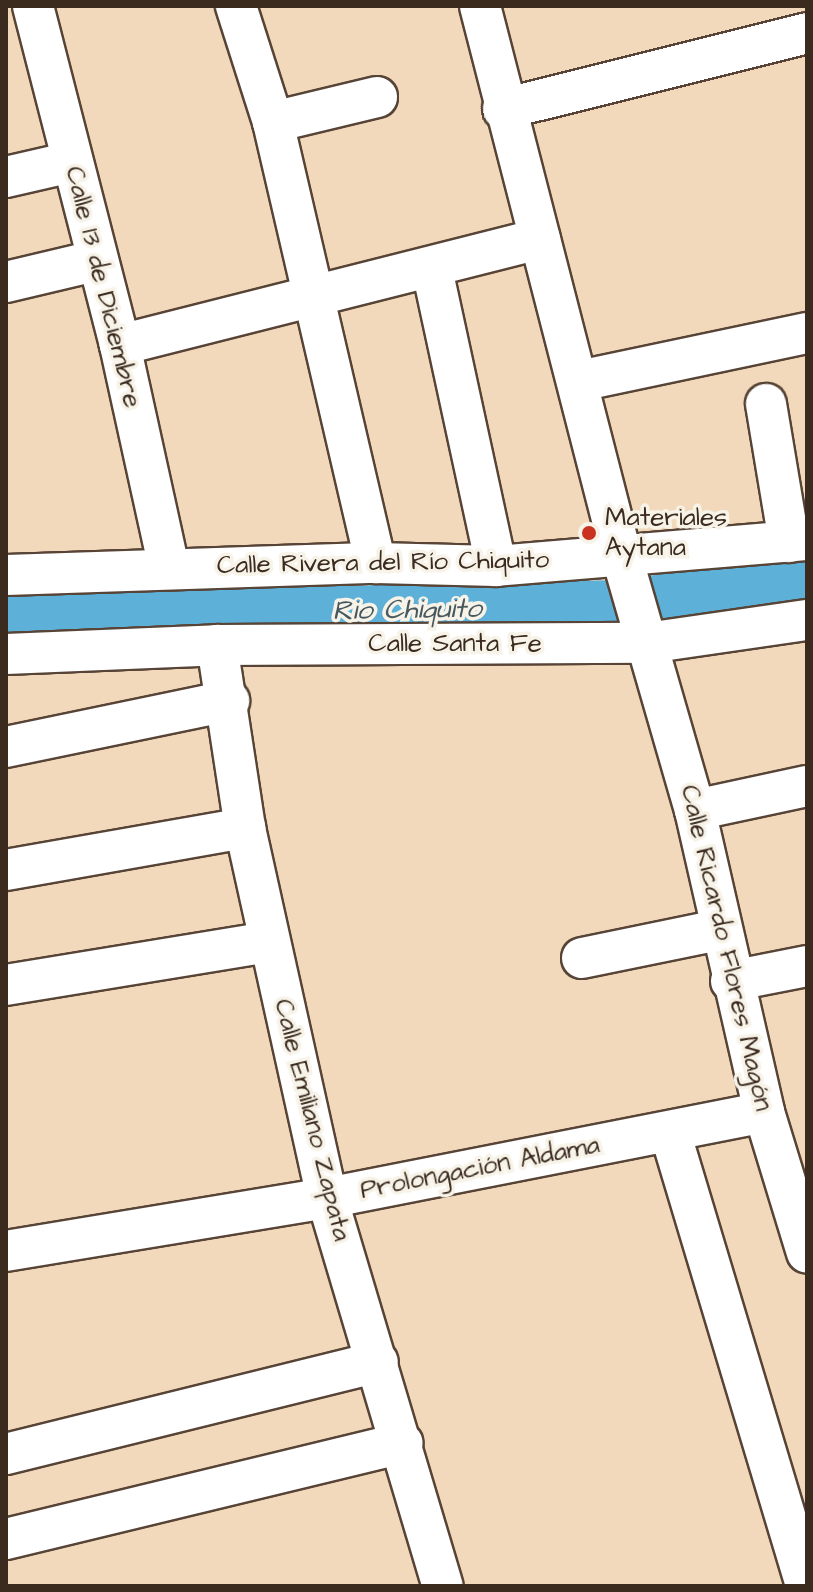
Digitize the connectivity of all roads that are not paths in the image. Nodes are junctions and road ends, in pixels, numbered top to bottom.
1 (33, 6) edge
2 (236, 6) edge
3 (480, 6) edge
4 (807, 33) edge
5 (377, 97) dead end
6 (503, 109) junction
7 (273, 122) junction
8 (71, 162) junction
9 (6, 177) edge
10 (540, 239) junction
11 (95, 261) junction
12 (432, 269) junction
13 (6, 282) edge
14 (313, 296) junction
15 (807, 333) edge
16 (120, 345) junction
17 (579, 381) junction
18 (766, 404) dead end
19 (798, 541) edge
20 (625, 561) junction
21 (376, 563) junction
22 (496, 566) junction
23 (169, 568) junction
24 (6, 575) edge
25 (807, 620) edge
26 (645, 630) junction
27 (217, 645) junction
28 (6, 654) edge
29 (229, 701) junction
30 (6, 747) edge
31 (807, 786) edge
32 (695, 810) junction
33 (245, 828) junction
34 (6, 870) edge
35 (719, 930) junction
36 (269, 942) junction
37 (582, 958) dead end
38 (807, 966) edge
39 (731, 981) junction
40 (6, 985) edge
41 (764, 1112) junction
42 (670, 1132) junction
43 (327, 1198) junction
44 (6, 1251) edge
45 (807, 1253) edge
46 (378, 1362) junction
47 (403, 1443) junction
48 (6, 1454) edge
49 (6, 1539) edge
50 (801, 1581) edge
51 (443, 1586) edge

1 - 8 street, Calle 13 de Diciembre
2 - 7 street
3 - 6 street, Calle Ricardo Flores Magón
4 - 6 street
5 - 7 street
6 - 10 street, Calle Ricardo Flores Magón
7 - 14 street
8 - 9 street
8 - 11 street, Calle 13 de Diciembre
10 - 12 street
10 - 17 street, Calle Ricardo Flores Magón
11 - 13 street
11 - 16 street, Calle 13 de Diciembre
12 - 14 street
12 - 22 street
14 - 16 street
14 - 21 street
15 - 17 street
16 - 23 street, Calle 13 de Diciembre
17 - 20 street, Calle Ricardo Flores Magón
18 - 19 street
19 - 20 street, Calle Rivera del Río Chiquito
20 - 22 street, Calle Rivera del Río Chiquito
20 - 26 street, Calle Ricardo Flores Magón
21 - 22 street, Calle Rivera del Río Chiquito
21 - 23 street, Calle Rivera del Río Chiquito
23 - 24 street, Calle Rivera del Río Chiquito
25 - 26 street, Calle Santa Fe
26 - 27 street, Calle Santa Fe
26 - 32 street, Calle Ricardo Flores Magón
27 - 28 street, Calle Santa Fe
27 - 29 street, Calle Emiliano Zapata
29 - 30 street
29 - 33 street, Calle Emiliano Zapata
31 - 32 street
32 - 35 street, Calle Ricardo Flores Magón
33 - 34 street
33 - 36 street, Calle Emiliano Zapata
35 - 37 street
35 - 39 street, Calle Ricardo Flores Magón
36 - 40 street
36 - 43 street, Calle Emiliano Zapata
38 - 39 street
39 - 41 street, Calle Ricardo Flores Magón
41 - 42 street, Prolongación Aldama
41 - 45 street, Calle Ricardo Flores Magón
42 - 43 street, Prolongación Aldama
42 - 50 street
43 - 44 street, Prolongación Aldama
43 - 46 street, Calle Emiliano Zapata
46 - 47 street, Calle Emiliano Zapata
46 - 48 street
47 - 49 street
47 - 51 street, Calle Emiliano Zapata

